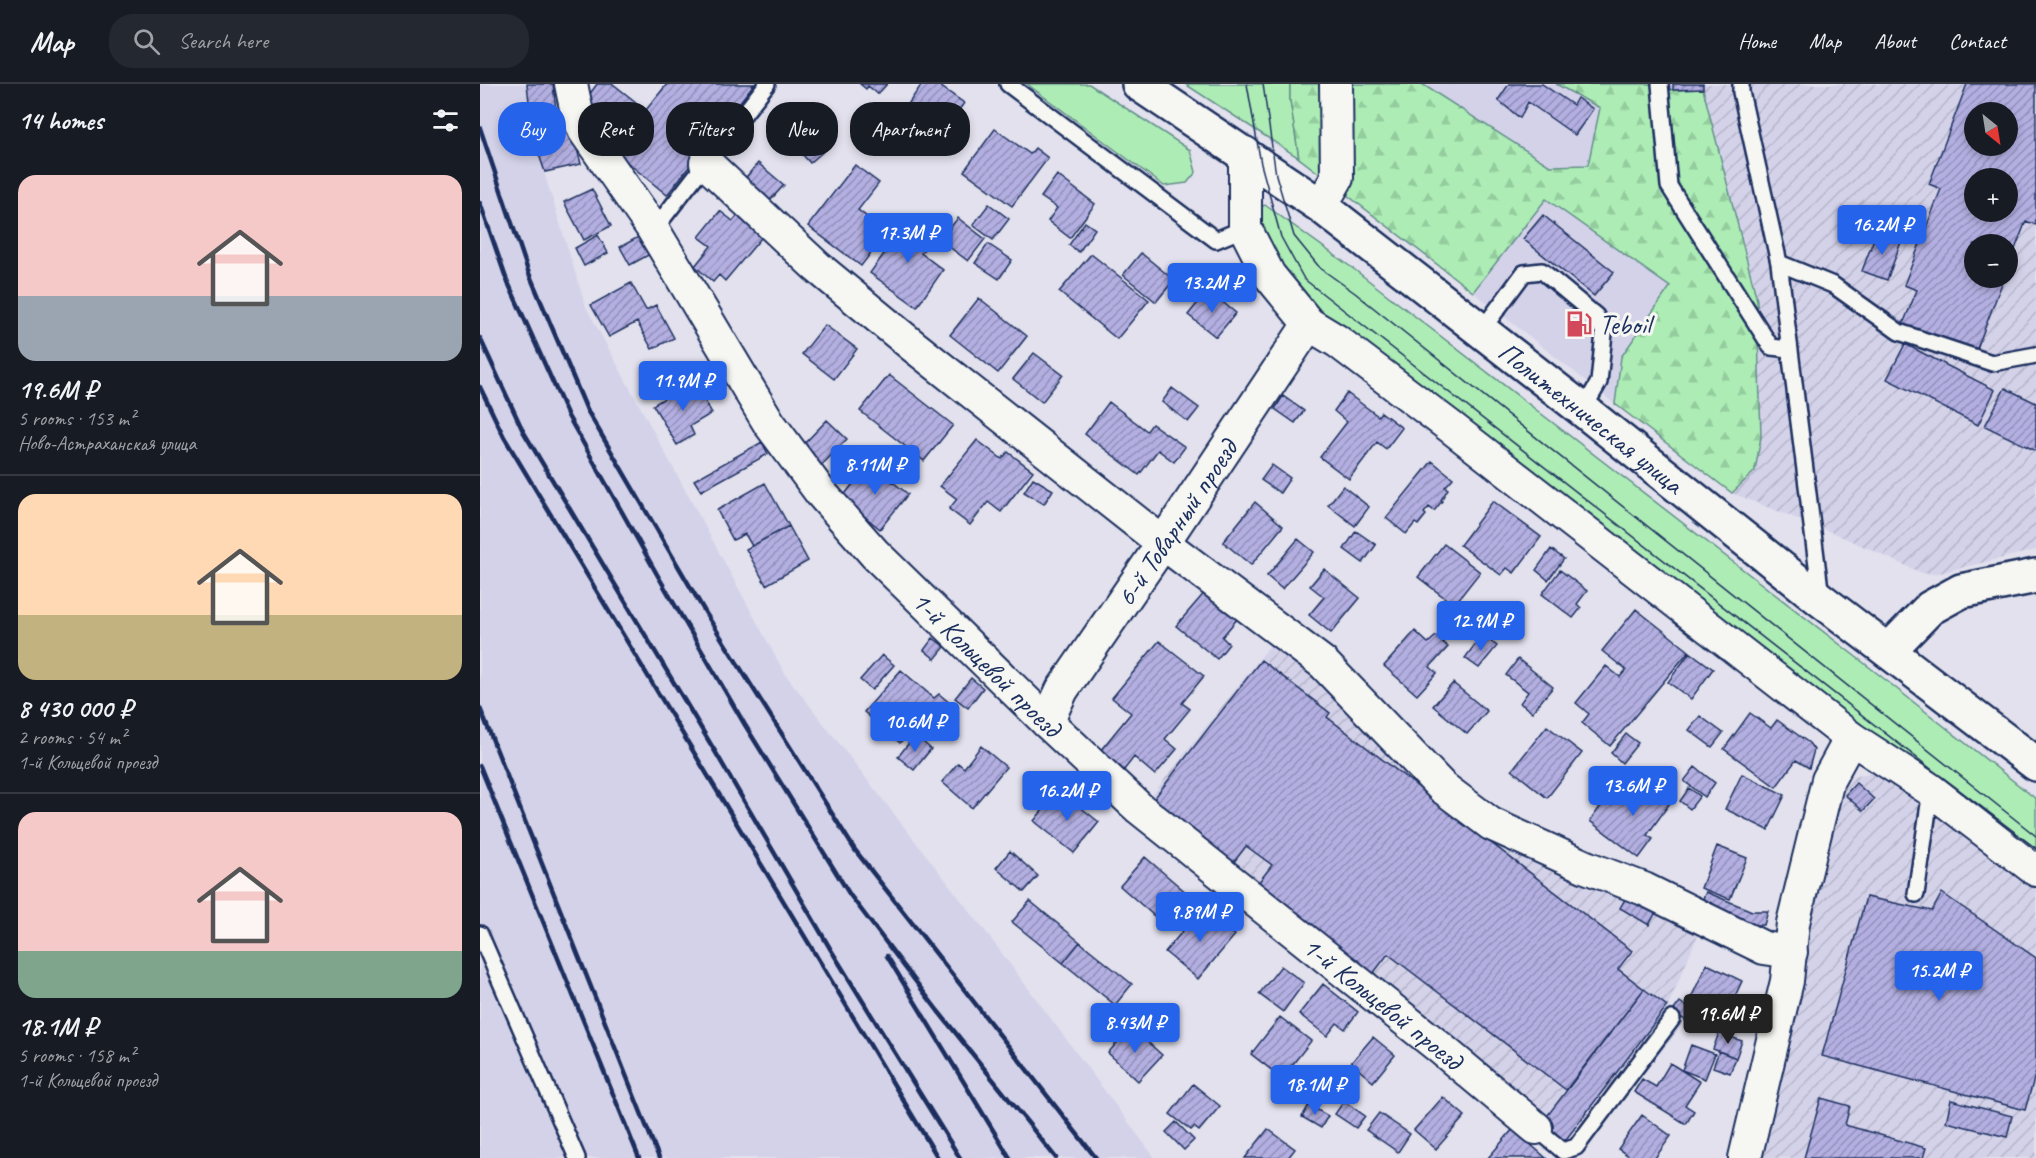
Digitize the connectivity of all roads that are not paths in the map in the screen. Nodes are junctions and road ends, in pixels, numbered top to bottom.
1 (571, 84) edge
2 (767, 84) edge
3 (1008, 84) edge
4 (1139, 84) edge
5 (1336, 84) edge
6 (1660, 84) edge
7 (1741, 84) edge
8 (1245, 153) junction
9 (706, 164) junction
10 (1321, 206) junction
11 (651, 226) junction
12 (1245, 228) junction
13 (1779, 263) junction
14 (1309, 324) junction
15 (1481, 331) junction
16 (1789, 349) junction
17 (2036, 355) edge
18 (1583, 410) junction
19 (1163, 543) junction
20 (2036, 576) edge
21 (1821, 600) junction
22 (1888, 650) junction
23 (1047, 722) junction
24 (1851, 738) junction
25 (2036, 764) edge
26 (1931, 790) junction
27 (2036, 870) edge
28 (1916, 894) dead end
29 (480, 934) edge
30 (1791, 952) junction
31 (1672, 1019) dead end
32 (1536, 1128) joint
33 (577, 1158) edge
34 (1745, 1158) edge

1 - 11 street, 1-й Кольцевой проезд
2 - 9 lane
3 - 12 lane
4 - 8 main road, Политехническая улица
5 - 10 street
6 - 16 lane
7 - 13 lane
8 - 10 main road, Политехническая улица
8 - 12 street
9 - 11 lane
9 - 19 street
10 - 15 main road, Политехническая улица
11 - 23 street, 1-й Кольцевой проезд
12 - 14 street
13 - 16 lane
13 - 17 lane
14 - 19 street, 6-й Товарный проезд
14 - 24 street
15 - 18 main road, Политехническая улица
15 - 18 lane
16 - 21 lane
18 - 21 main road, Политехническая улица
19 - 23 street, 6-й Товарный проезд
19 - 30 street
20 - 22 main road
21 - 22 main road, Политехническая улица
22 - 25 main road, Политехническая улица
23 - 32 street, 1-й Кольцевой проезд
24 - 26 street
24 - 30 street
26 - 27 street
26 - 28 lane
29 - 33 lane
30 - 34 street
31 - 32 lane

